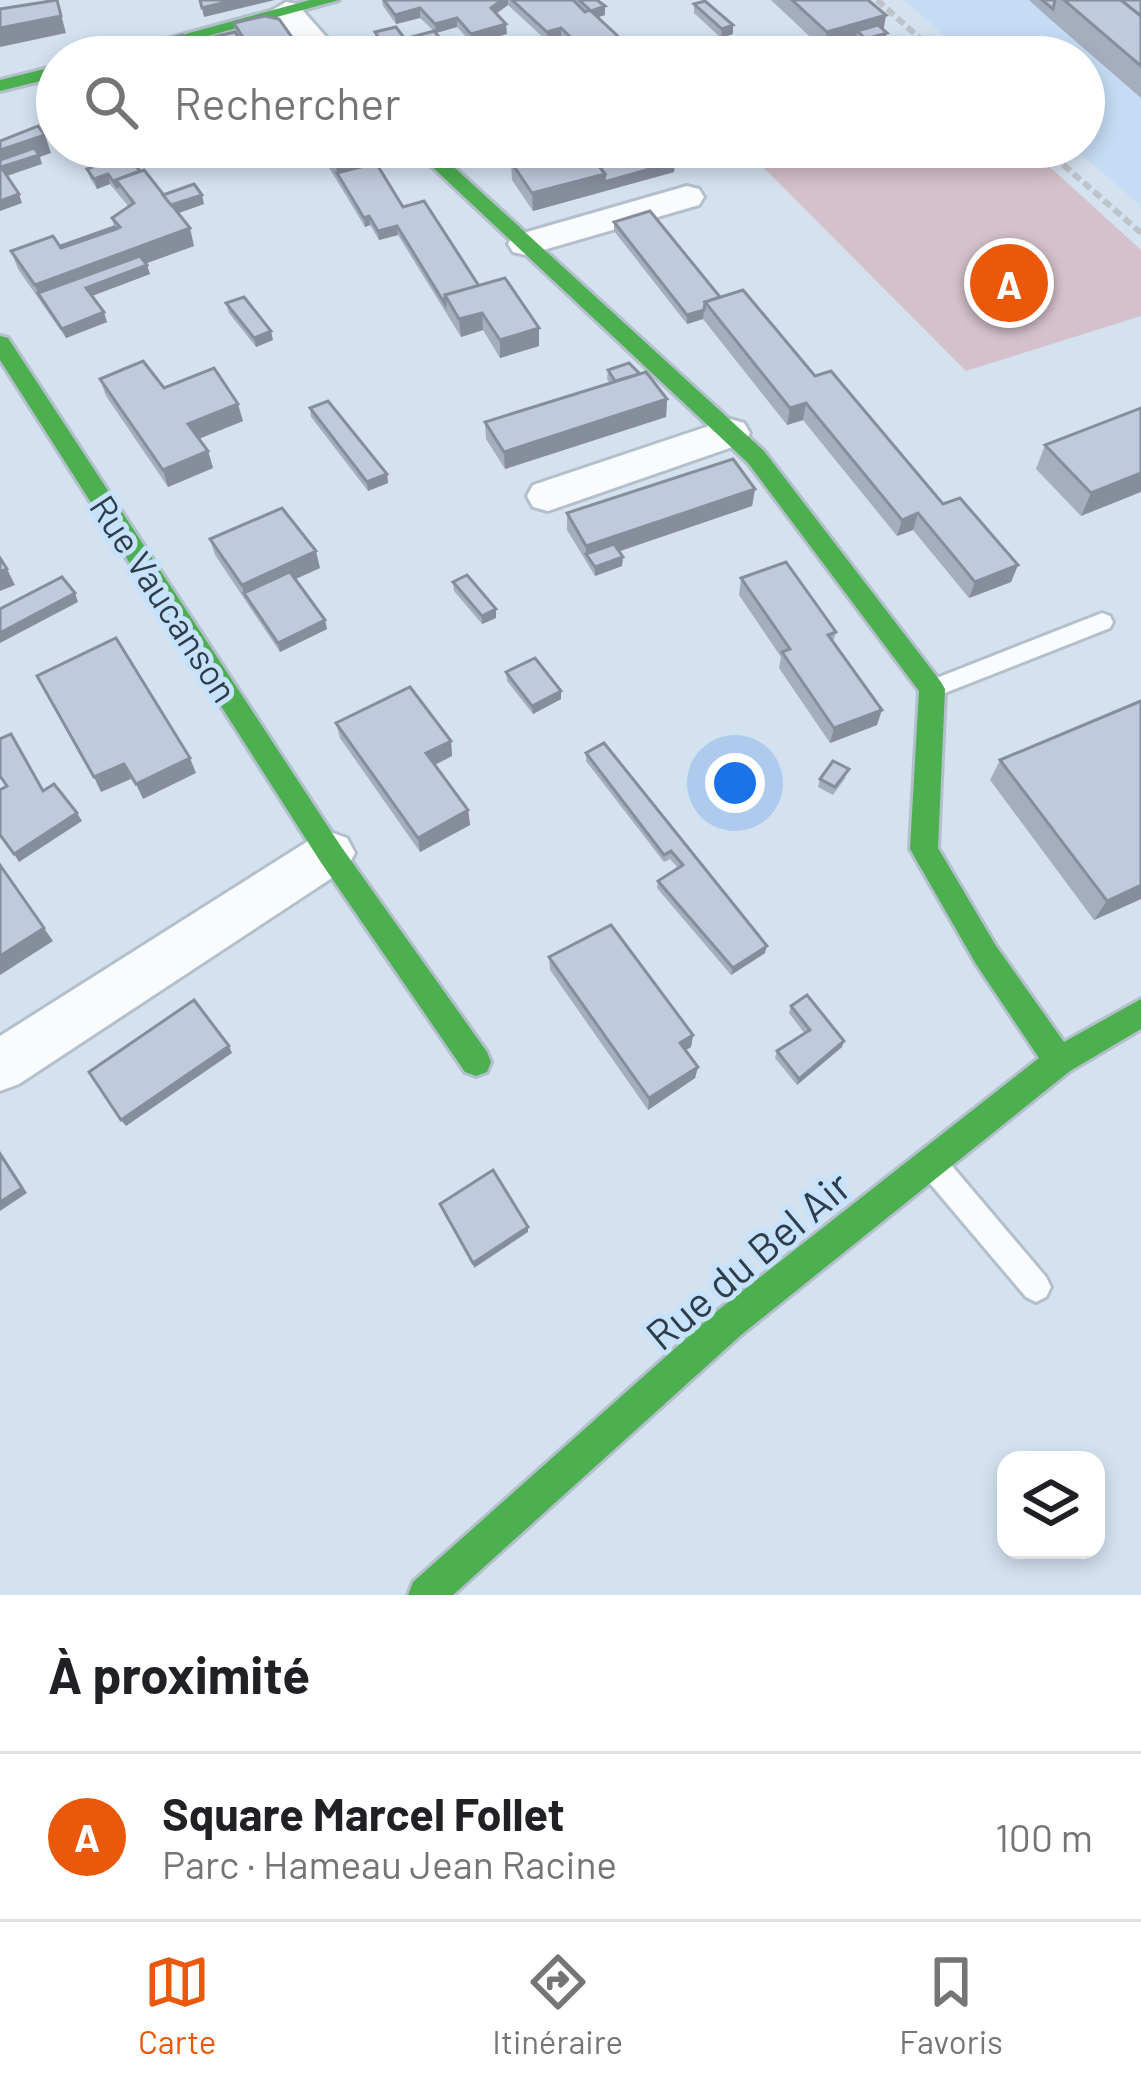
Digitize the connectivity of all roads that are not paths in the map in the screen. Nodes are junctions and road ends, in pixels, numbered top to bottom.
1 (330, 0) edge
2 (286, 11) junction
3 (190, 36) edge
4 (309, 36) edge
5 (36, 77) edge
6 (0, 86) edge
7 (444, 168) edge
8 (687, 197) dead end
9 (526, 244) junction
10 (0, 343) edge
11 (730, 433) junction
12 (548, 496) dead end
13 (1102, 622) dead end
14 (932, 688) junction
15 (330, 853) junction
16 (1141, 1013) edge
17 (1059, 1061) junction
18 (476, 1062) dead end
19 (0, 1066) edge
20 (931, 1162) junction
21 (1036, 1287) dead end
22 (426, 1595) edge

1 - 2 street
2 - 3 street
2 - 4 street
5 - 6 street
7 - 9 street
8 - 9 street
9 - 11 street
10 - 15 street, Rue Vaucanson
11 - 12 street
11 - 14 street
13 - 14 lane
14 - 17 street
15 - 18 street, Rue Vaucanson
15 - 19 street
16 - 17 street, Rue du Bel Air
17 - 20 street, Rue du Bel Air
20 - 21 lane
20 - 22 street, Rue du Bel Air

